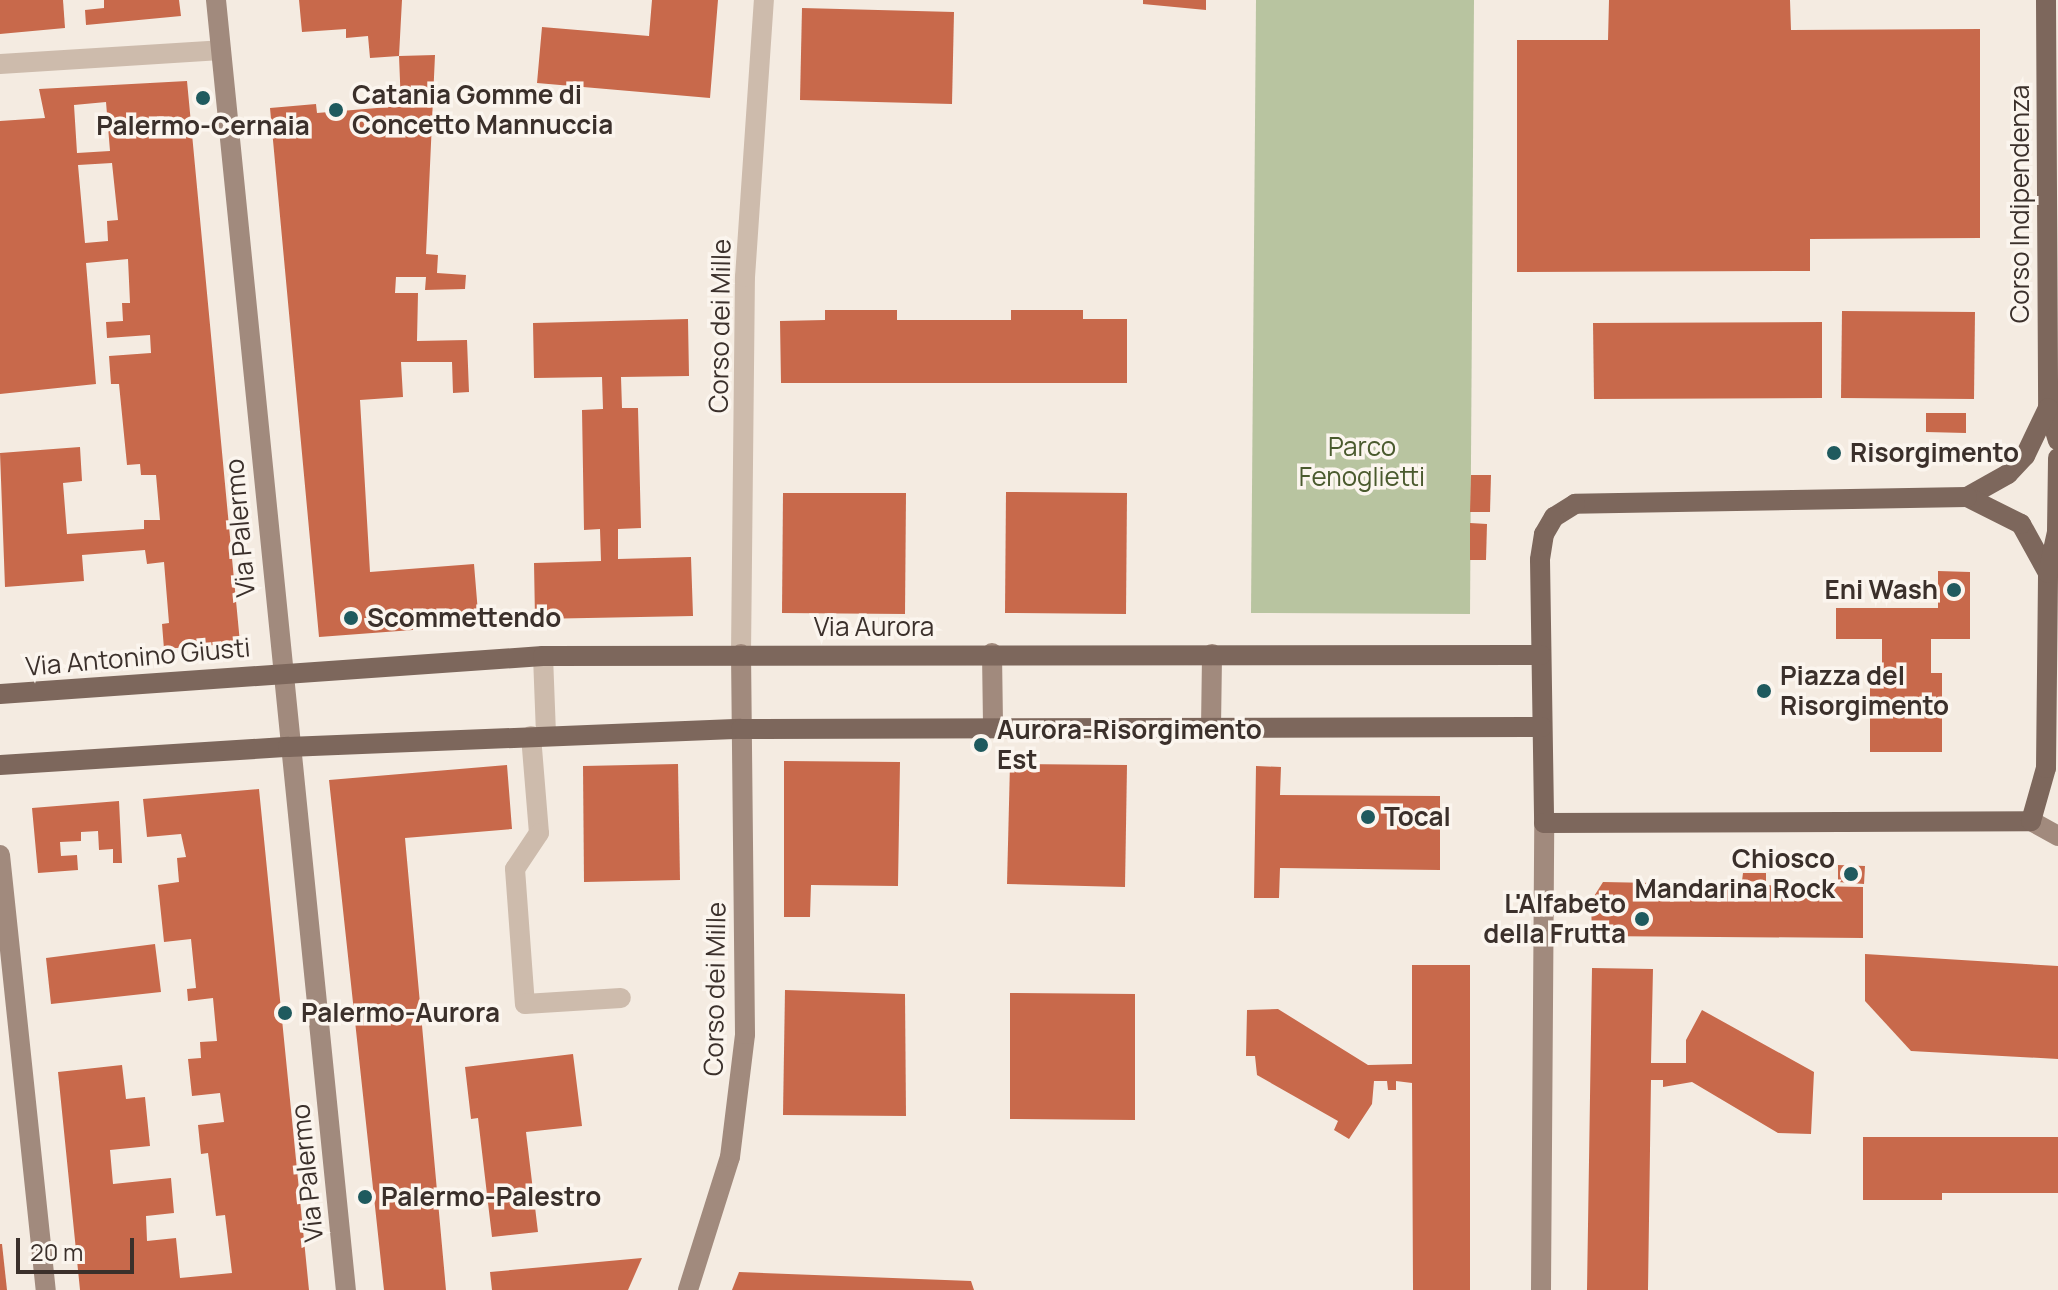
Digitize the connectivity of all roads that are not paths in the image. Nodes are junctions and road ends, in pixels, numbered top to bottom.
1 (216, 0) edge
2 (764, 0) edge
3 (2046, 0) edge
4 (221, 50) junction
5 (0, 64) edge
6 (2048, 408) junction
7 (2058, 441) edge
8 (2058, 458) edge
9 (1967, 497) junction
10 (2048, 573) junction
11 (992, 653) junction
12 (741, 654) junction
13 (1212, 654) junction
14 (1541, 655) junction
15 (543, 656) junction
16 (280, 672) junction
17 (0, 694) edge
18 (1542, 727) junction
19 (993, 728) junction
20 (1211, 728) junction
21 (741, 729) junction
22 (539, 736) junction
23 (288, 747) junction
24 (0, 765) edge
25 (2052, 768) edge
26 (2031, 821) junction
27 (1544, 823) junction
28 (2058, 836) edge
29 (0, 855) edge
30 (621, 998) dead end
31 (46, 1290) edge
32 (346, 1290) edge
33 (688, 1290) edge
34 (1541, 1290) edge

1 - 4 main road, Via Palermo
2 - 12 street, Corso dei Mille
3 - 6 main road, Corso Indipendenza
4 - 5 street
4 - 16 main road, Via Palermo
6 - 7 main road
6 - 9 main road
8 - 10 main road
9 - 10 main road
9 - 14 main road
10 - 25 main road
11 - 12 main road, Via Aurora
11 - 13 main road, Via Aurora
11 - 19 main road
12 - 15 main road, Via Aurora
12 - 21 main road, Corso dei Mille
13 - 14 main road, Via Aurora
13 - 20 main road
14 - 18 main road
15 - 16 main road, Via Aurora
15 - 22 street
16 - 17 main road, Via Antonino Giusti
16 - 23 main road, Via Palermo
18 - 20 main road
18 - 27 main road
19 - 20 main road
19 - 21 main road
21 - 22 main road
21 - 33 main road, Corso dei Mille
22 - 23 main road
22 - 30 street
23 - 24 main road
23 - 32 main road, Via Palermo
25 - 26 main road
26 - 27 main road
26 - 28 main road
27 - 34 main road
29 - 31 main road

